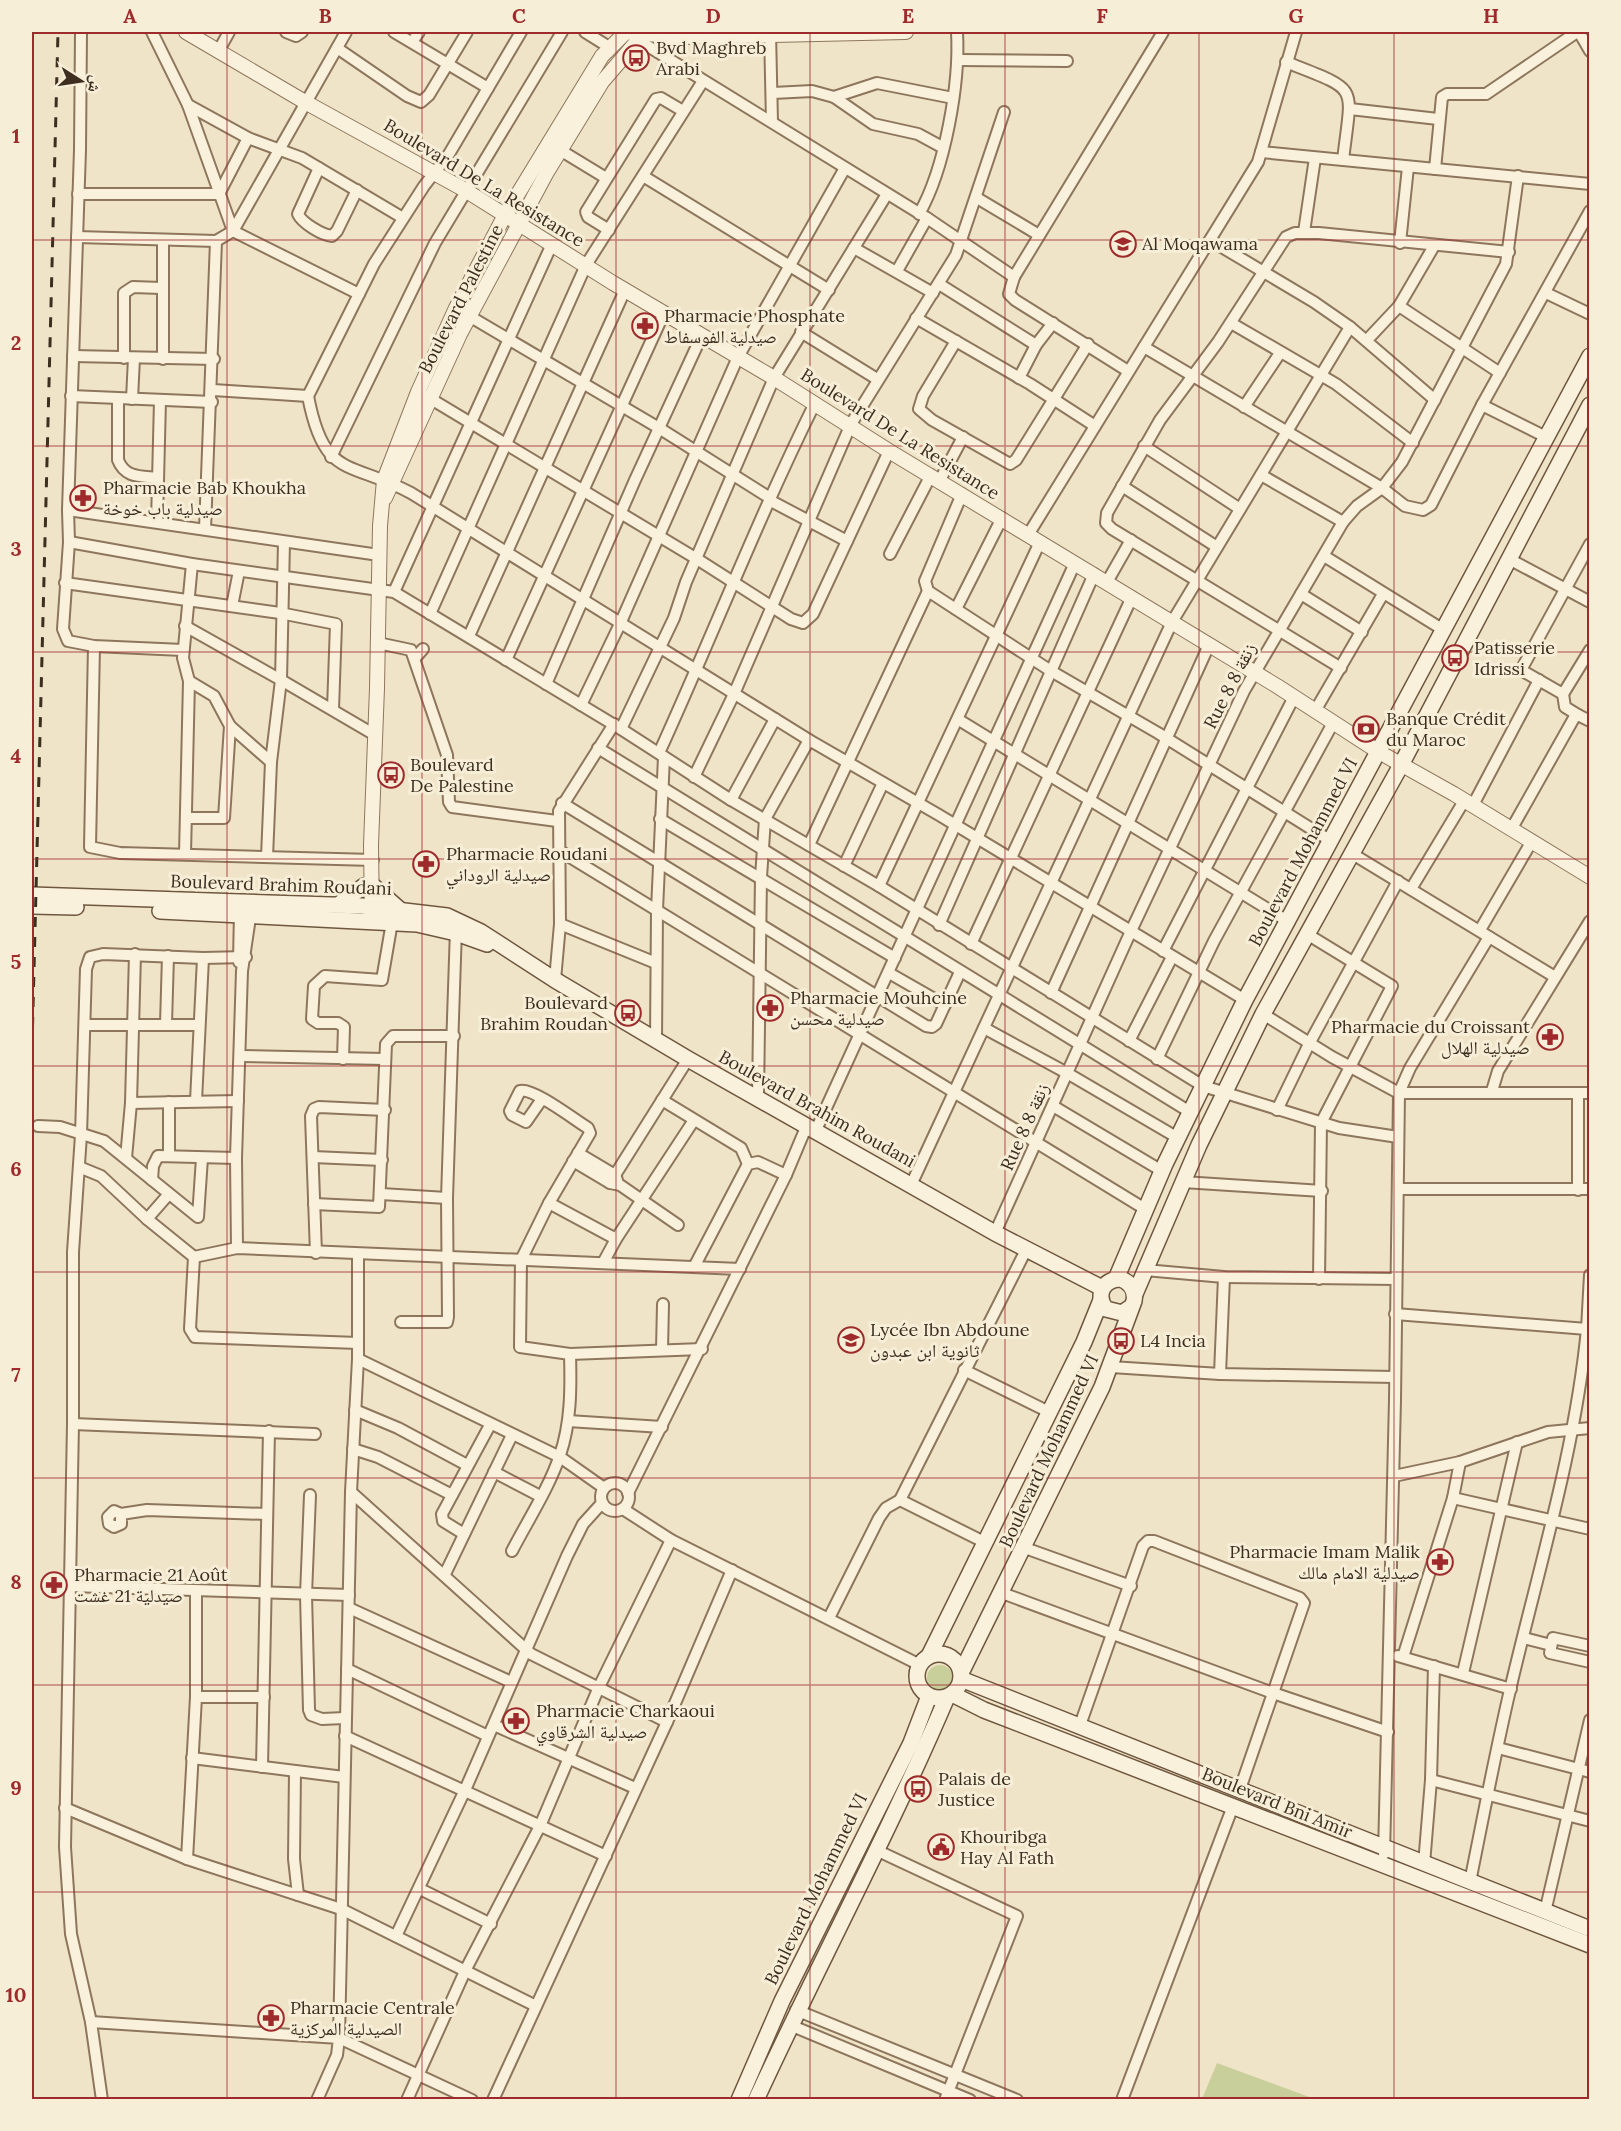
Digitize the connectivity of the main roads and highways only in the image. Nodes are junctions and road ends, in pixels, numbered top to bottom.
1 (1590, 356) edge
2 (1590, 405) edge
3 (32, 896) edge
4 (338, 905) junction
5 (32, 906) edge
6 (245, 909) junction
7 (367, 913) junction
8 (396, 916) junction
9 (1116, 1279) junction
10 (1102, 1294) junction
11 (1133, 1301) junction
12 (925, 1660) junction
13 (961, 1676) junction
14 (949, 1695) junction
15 (929, 1696) junction
16 (1590, 1929) edge
17 (1590, 1945) edge
18 (739, 2100) edge
19 (756, 2100) edge

1 - 9 main road, Boulevard Mohammed VI
2 - 11 main road, Boulevard Mohammed VI
3 - 6 main road, Boulevard Brahim Roudani
4 - 6 main road, Boulevard Brahim Roudani
4 - 7 main road, Boulevard Brahim Roudani
4 - 8 main road
5 - 6 main road, Boulevard Brahim Roudani
6 - 7 main road, Boulevard Brahim Roudani
7 - 8 main road, Boulevard Brahim Roudani
8 - 10 main road, Boulevard Brahim Roudani
9 - 10 main road
9 - 11 main road
10 - 11 main road
10 - 12 main road, Boulevard Mohammed VI
11 - 13 main road, Boulevard Mohammed VI
12 - 13 main road
12 - 15 main road
13 - 14 main road
13 - 16 main road, Boulevard Bni Amir
14 - 15 main road
14 - 17 main road, Boulevard Bni Amir
14 - 19 main road, Boulevard Mohammed VI
15 - 18 main road, Boulevard Mohammed VI

